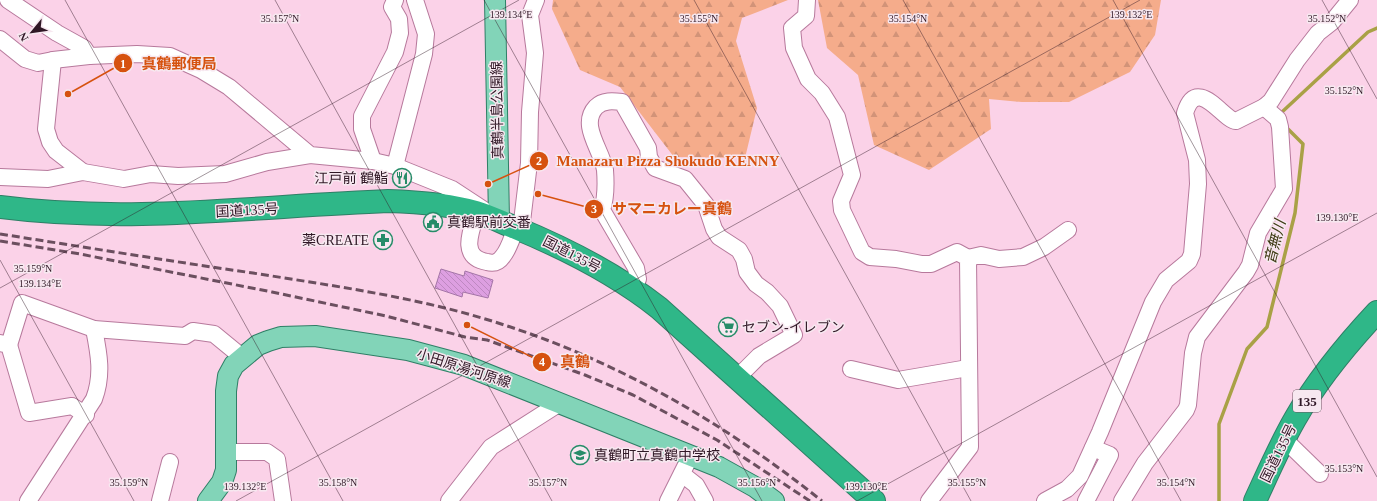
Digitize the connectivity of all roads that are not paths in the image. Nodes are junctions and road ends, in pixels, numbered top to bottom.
1 (8, 0) edge
2 (395, 0) edge
3 (415, 0) edge
4 (495, 0) edge
5 (536, 0) edge
6 (806, 0) edge
7 (1350, 0) edge
8 (0, 39) edge
9 (89, 56) junction
10 (54, 60) junction
11 (1264, 107) junction
12 (310, 155) junction
13 (373, 161) junction
14 (395, 166) junction
15 (83, 172) junction
16 (0, 177) edge
17 (0, 207) edge
18 (477, 212) junction
19 (512, 226) junction
20 (1068, 230) dead end
21 (968, 258) junction
22 (632, 288) junction
23 (1377, 312) edge
24 (94, 329) junction
25 (5, 344) edge
26 (242, 357) junction
27 (968, 368) junction
28 (851, 370) dead end
29 (737, 378) junction
30 (560, 403) junction
31 (86, 415) junction
32 (1284, 439) junction
33 (1093, 448) junction
34 (227, 452) junction
35 (691, 455) junction
36 (170, 462) dead end
37 (682, 474) junction
38 (1320, 474) dead end
39 (28, 501) edge
40 (160, 501) edge
41 (208, 501) edge
42 (282, 501) edge
43 (449, 501) edge
44 (668, 501) edge
45 (705, 501) edge
46 (774, 501) edge
47 (874, 501) edge
48 (929, 501) edge
49 (1045, 501) edge
50 (1086, 501) edge
51 (1122, 501) edge
52 (1255, 501) edge

1 - 9 street
2 - 13 street
3 - 14 street
4 - 19 main road, 真鶴半島公園線
5 - 19 street
6 - 21 street
7 - 11 street
8 - 10 street
9 - 10 street
9 - 12 street
10 - 15 street
11 - 33 street
11 - 51 street
12 - 13 street
12 - 15 street
13 - 14 street
14 - 19 street
15 - 16 street
17 - 18 highway, 国道135号
18 - 19 highway, 国道135号
18 - 19 street
19 - 22 highway, 国道135号
20 - 21 street
21 - 27 street
22 - 29 highway, 国道135号
22 - 29 street
23 - 32 highway, 国道135号 / 135
24 - 25 street
24 - 26 street
24 - 31 street
25 - 31 street
26 - 30 main road, 小田原湯河原線
26 - 34 main road, 小田原湯河原線
27 - 28 street
27 - 48 street
29 - 47 highway, 国道135号
30 - 35 main road, 小田原湯河原線
30 - 43 street
31 - 39 street
32 - 38 street
32 - 52 highway, 国道135号 / 135
33 - 49 street
33 - 50 street
34 - 41 main road, 小田原湯河原線
34 - 42 street
35 - 37 street
35 - 46 main road, 小田原湯河原線
36 - 40 street
37 - 44 street
37 - 45 street

